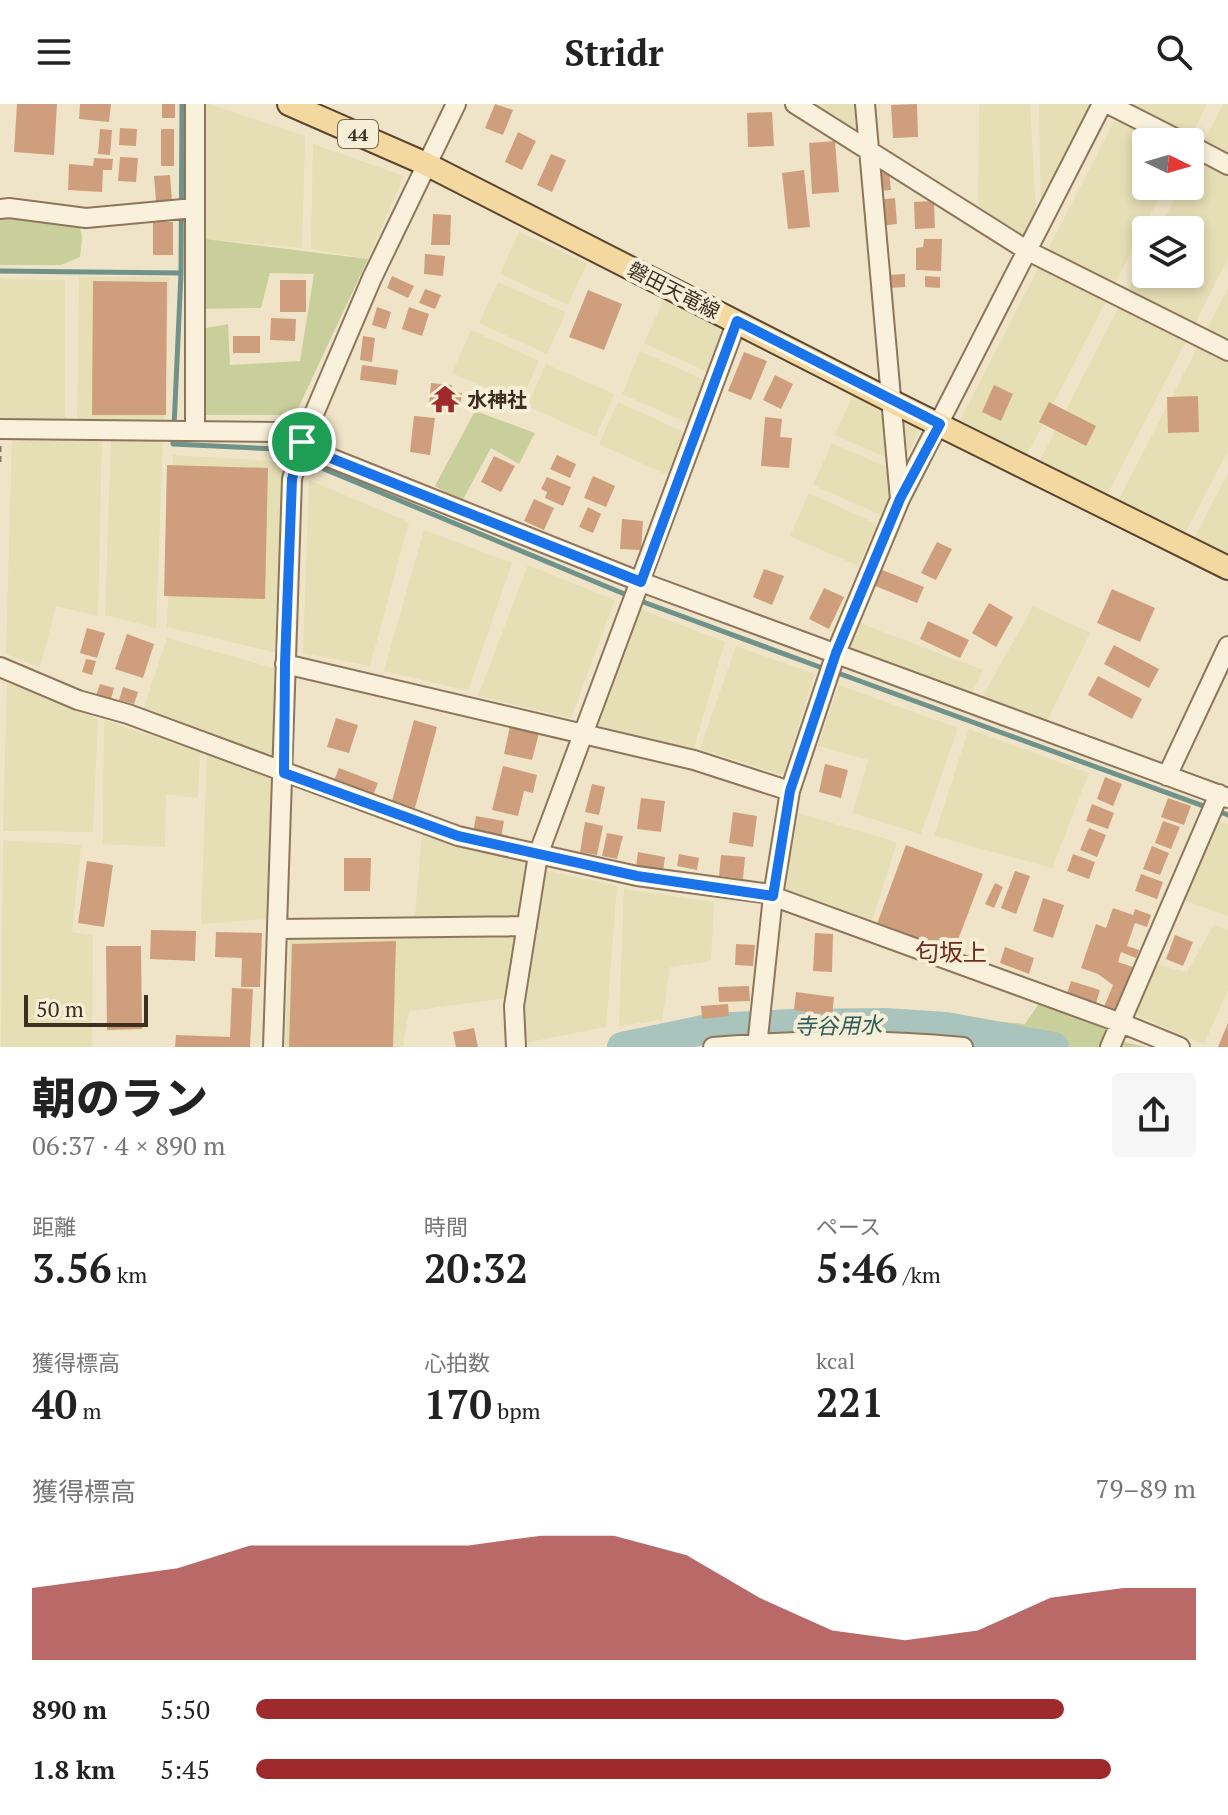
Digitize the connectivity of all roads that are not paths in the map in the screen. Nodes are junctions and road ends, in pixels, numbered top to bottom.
1 (195, 104) edge
2 (289, 104) edge
3 (456, 104) edge
4 (795, 104) edge
5 (865, 104) edge
6 (1102, 104) edge
7 (1108, 104) edge
8 (1155, 128) edge
9 (867, 150) junction
10 (1204, 152) edge
11 (426, 164) junction
12 (1228, 165) edge
13 (194, 208) junction
14 (0, 209) edge
15 (1028, 251) junction
16 (737, 321) junction
17 (1228, 351) edge
18 (893, 402) junction
19 (940, 424) junction
20 (0, 429) edge
21 (195, 430) junction
22 (302, 442) junction
23 (900, 499) junction
24 (1228, 568) edge
25 (641, 582) junction
26 (1228, 646) edge
27 (836, 653) junction
28 (285, 664) junction
29 (0, 667) edge
30 (584, 733) junction
31 (284, 773) junction
32 (1167, 776) junction
33 (790, 791) junction
34 (1223, 796) edge
35 (538, 855) junction
36 (773, 896) junction
37 (527, 926) junction
38 (277, 929) junction
39 (1121, 1023) junction
40 (757, 1045) edge
41 (859, 1045) edge
42 (273, 1047) edge
43 (516, 1047) edge
44 (713, 1047) edge
45 (963, 1047) edge
46 (1110, 1047) edge
47 (1180, 1047) edge

1 - 13 street
2 - 11 main road, 磐田天竜線 / 44
3 - 11 street
4 - 9 street
5 - 9 street
6 - 15 street
7 - 8 street
9 - 15 street
9 - 18 street
10 - 12 street
11 - 16 main road, 磐田天竜線 / 44
11 - 22 street
13 - 14 street
13 - 21 street
15 - 17 street
15 - 19 street
16 - 18 main road, 磐田天竜線 / 44
16 - 25 street
18 - 19 main road, 磐田天竜線 / 44
18 - 23 street
19 - 23 street
19 - 24 main road, 磐田天竜線 / 44
20 - 21 street
21 - 22 street
22 - 25 street
22 - 28 street
23 - 27 street
25 - 27 street
25 - 30 street
26 - 32 street
27 - 32 street
27 - 33 street
28 - 30 street
28 - 31 street
29 - 31 street
30 - 33 street
30 - 35 street
31 - 35 street
31 - 38 street
32 - 34 street
33 - 36 street
34 - 39 street
35 - 36 street
35 - 37 street
36 - 39 street
36 - 40 street
37 - 38 street
37 - 43 street
38 - 42 street
39 - 46 street
39 - 47 street
40 - 41 street
40 - 44 street
41 - 45 street

